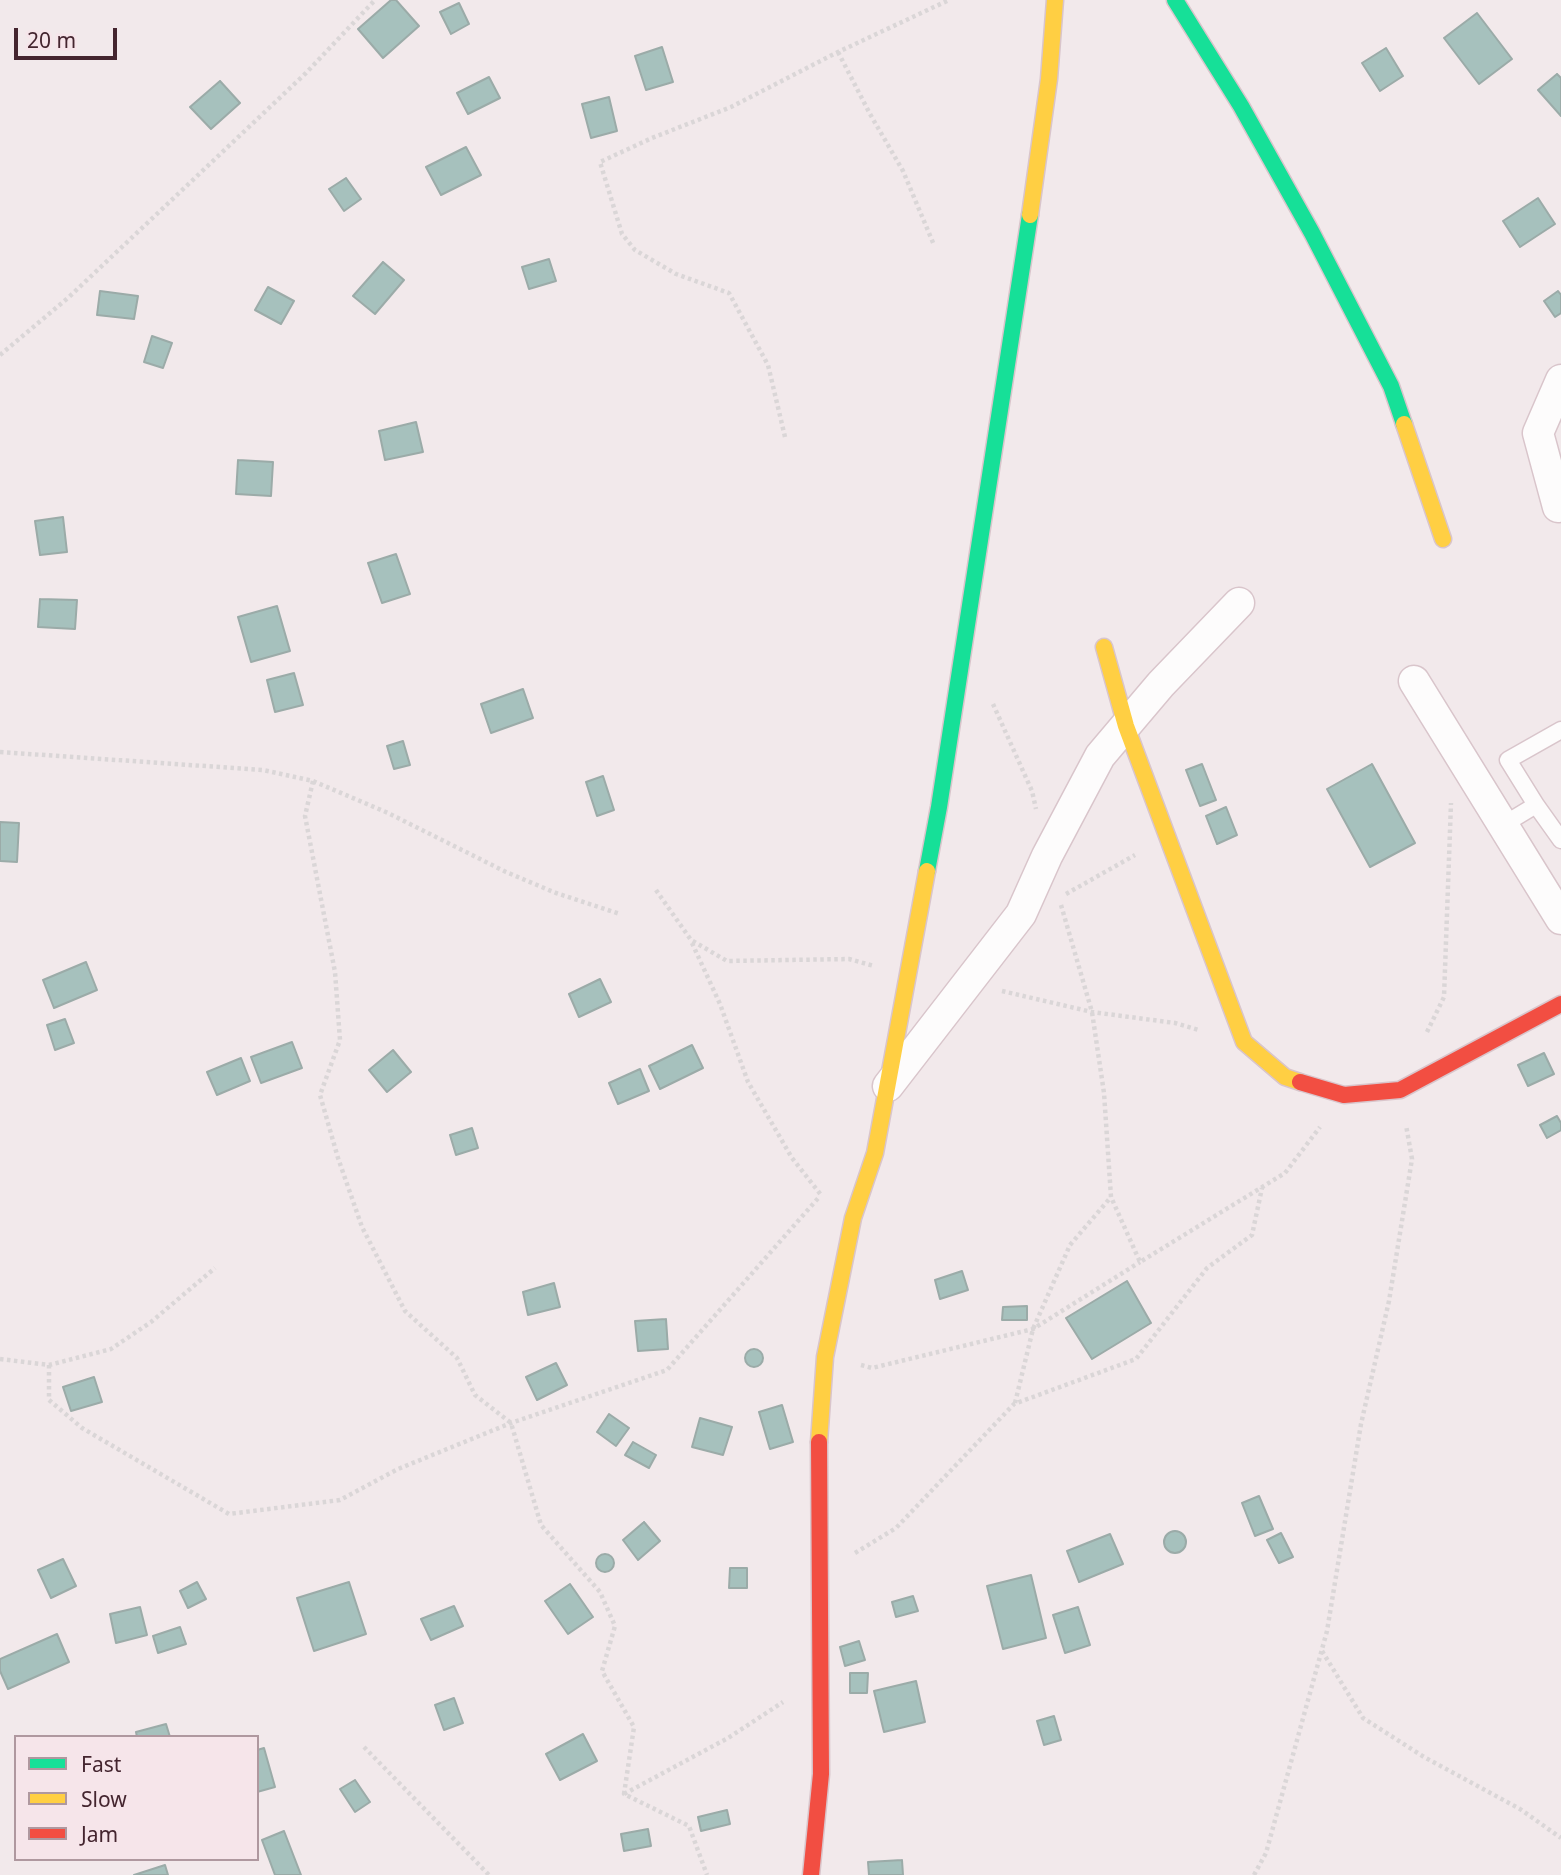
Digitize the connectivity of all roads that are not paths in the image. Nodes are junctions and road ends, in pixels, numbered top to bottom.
1 (1055, 0) edge
2 (1175, 0) edge
3 (1561, 380) edge
4 (1558, 507) dead end
5 (1443, 539) dead end
6 (1239, 603) dead end
7 (1104, 647) dead end
8 (1414, 681) dead end
9 (1126, 726) junction
10 (1561, 730) edge
11 (1536, 804) junction
12 (1503, 825) junction
13 (1561, 840) edge
14 (1561, 919) edge
15 (1561, 1004) edge
16 (887, 1087) junction
17 (811, 1875) edge

1 - 16 street
2 - 5 street
3 - 4 street
6 - 9 street
7 - 9 street
8 - 12 street
9 - 15 street
9 - 16 street
10 - 11 lane
11 - 12 lane
11 - 13 lane
12 - 14 street
16 - 17 street

